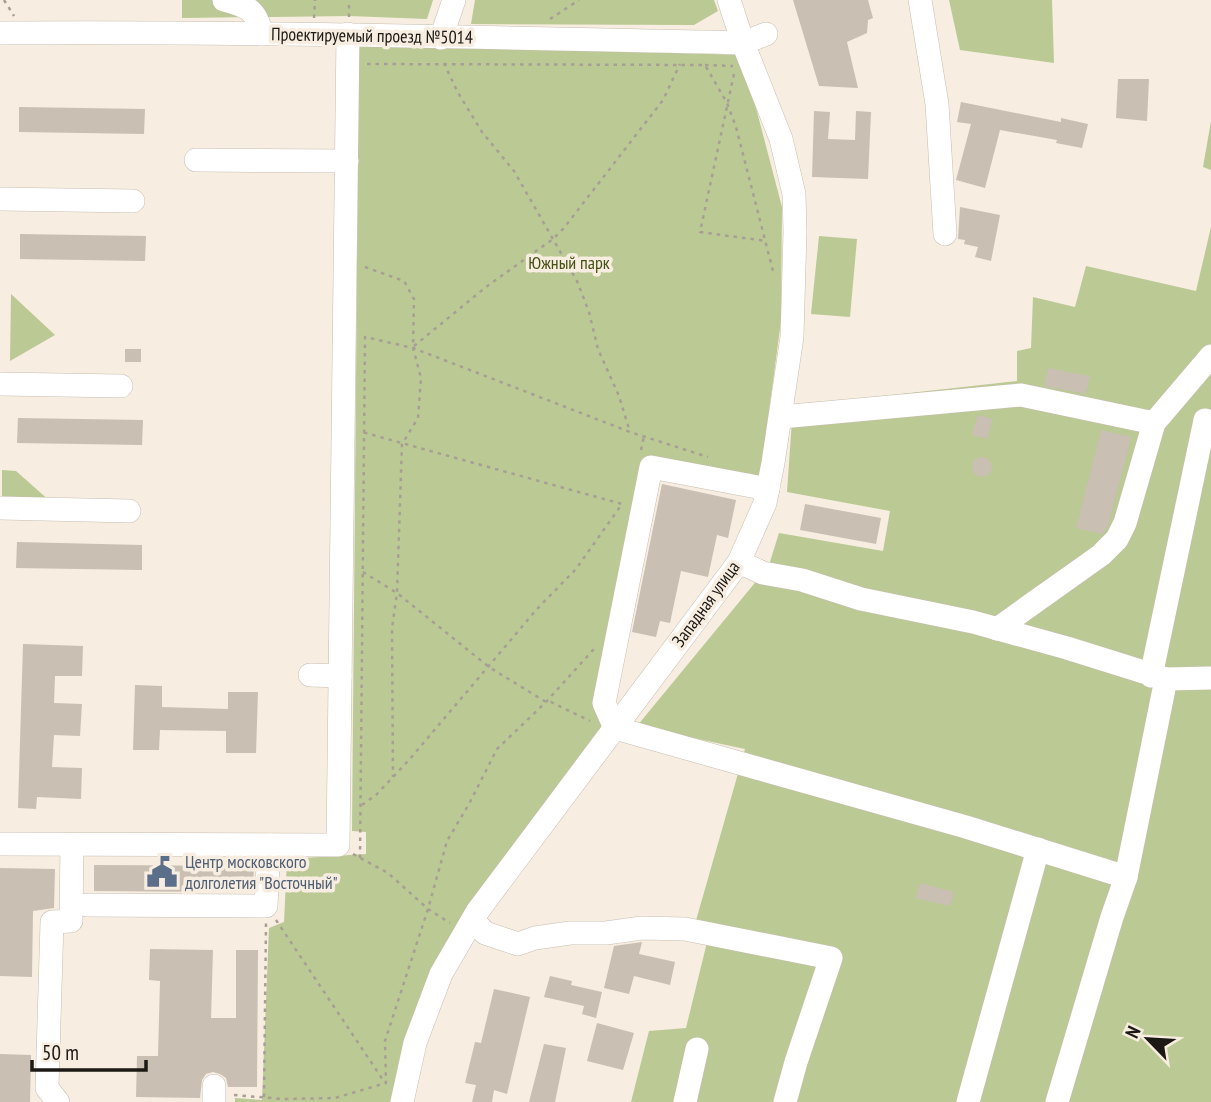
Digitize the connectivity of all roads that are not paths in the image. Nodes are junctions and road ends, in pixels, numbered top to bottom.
1 (224, 0) edge
2 (453, 0) edge
3 (729, 0) edge
4 (920, 0) edge
5 (8, 26) edge
6 (261, 34) junction
7 (348, 34) junction
8 (766, 34) dead end
9 (441, 38) junction
10 (743, 43) junction
11 (196, 160) dead end
12 (339, 161) junction
13 (0, 199) edge
14 (133, 201) dead end
15 (945, 234) dead end
16 (1211, 356) edge
17 (0, 384) edge
18 (121, 386) dead end
19 (781, 417) junction
20 (1205, 420) dead end
21 (1154, 423) junction
22 (768, 489) junction
23 (0, 509) edge
24 (129, 511) dead end
25 (739, 562) junction
26 (997, 629) junction
27 (310, 675) dead end
28 (340, 676) junction
29 (1158, 678) junction
30 (1211, 678) edge
31 (614, 730) junction
32 (0, 844) edge
33 (72, 845) junction
34 (269, 845) junction
35 (1038, 849) junction
36 (1126, 877) junction
37 (87, 905) dead end
38 (470, 925) junction
39 (697, 1049) dead end
40 (398, 1091) edge
41 (58, 1102) edge
42 (685, 1102) edge
43 (785, 1102) edge
44 (968, 1102) edge
45 (1057, 1102) edge

1 - 6 street
2 - 9 street
3 - 10 street, Западная улица
4 - 15 street
5 - 6 street, Проектируемый проезд №5014
6 - 7 street, Проектируемый проезд №5014
7 - 9 street, Проектируемый проезд №5014
7 - 12 street
8 - 10 street
9 - 10 street, Проектируемый проезд №5014
10 - 19 street, Западная улица
11 - 12 street
12 - 28 street
13 - 14 street
16 - 21 street
17 - 18 street
19 - 21 street
19 - 22 street, Западная улица
20 - 29 street
21 - 26 street
22 - 25 street, Западная улица
22 - 31 street
23 - 24 street
25 - 26 street
25 - 31 street, Западная улица
26 - 29 street
27 - 28 street
28 - 34 street
29 - 30 street
29 - 36 street
31 - 35 street
31 - 38 street, Западная улица
32 - 33 street
33 - 34 street
33 - 41 street
34 - 37 street
35 - 36 street
35 - 44 street
36 - 45 street
38 - 40 street, Западная улица
38 - 43 street
39 - 42 street

